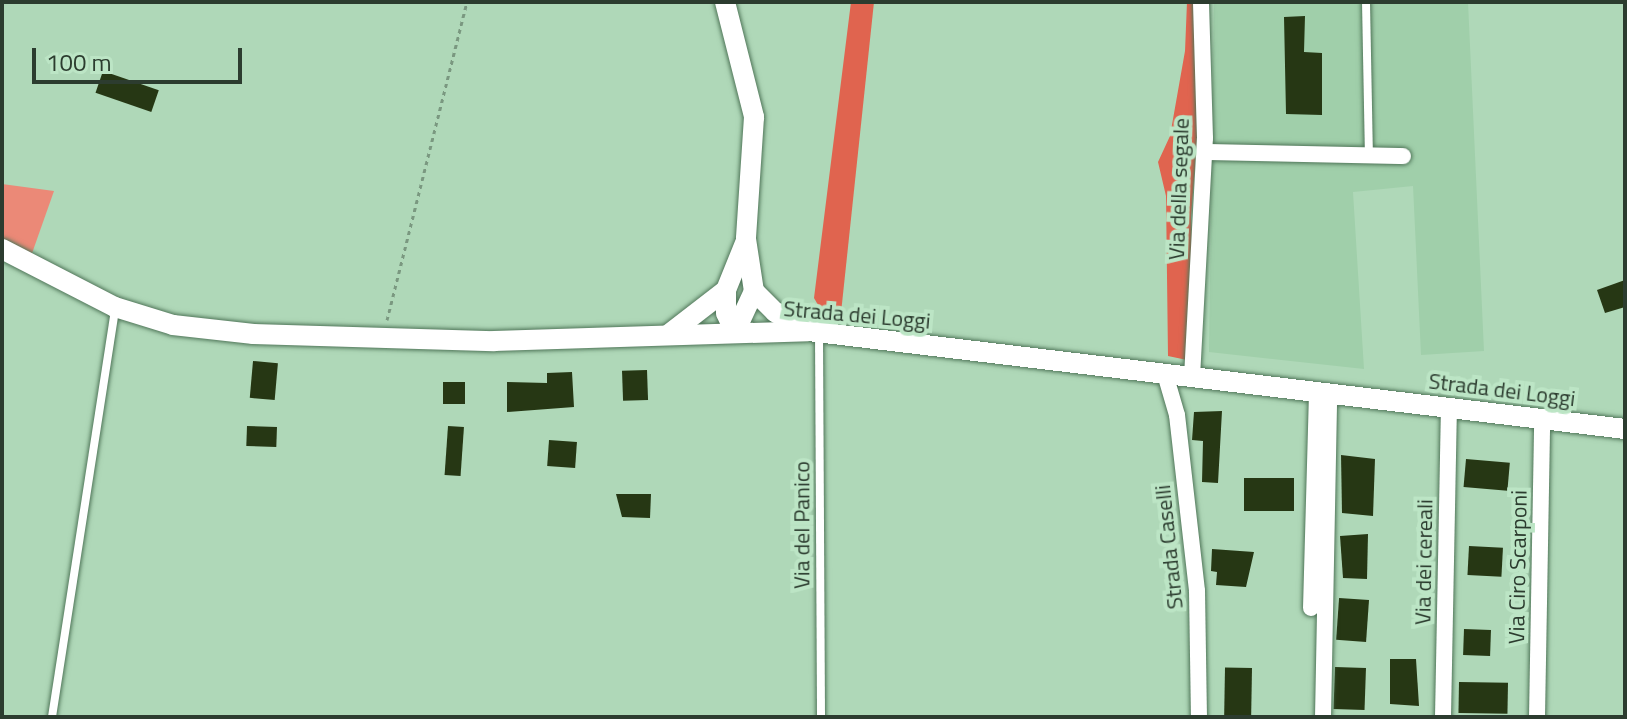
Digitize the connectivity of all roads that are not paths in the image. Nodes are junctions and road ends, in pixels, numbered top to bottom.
1 (725, 2) edge
2 (1201, 2) edge
3 (1366, 2) edge
4 (1204, 152) junction
5 (1369, 155) junction
6 (1403, 156) dead end
7 (746, 239) junction
8 (2, 249) edge
9 (726, 290) junction
10 (754, 291) junction
11 (115, 307) junction
12 (735, 332) junction
13 (814, 332) junction
14 (669, 334) junction
15 (1165, 374) junction
16 (1192, 377) junction
17 (1323, 392) junction
18 (1449, 407) junction
19 (1542, 418) junction
20 (1625, 429) edge
21 (1311, 608) dead end
22 (52, 717) edge
23 (821, 717) edge
24 (1199, 717) edge
25 (1323, 717) edge
26 (1443, 717) edge
27 (1537, 717) edge

1 - 7 street
2 - 4 street, Via della segale
3 - 5 lane
4 - 5 street
4 - 16 street, Via della segale
5 - 6 street
7 - 9 street
7 - 10 street
8 - 11 street, Strada dei Loggi
9 - 12 street
9 - 14 street
10 - 12 street
10 - 13 street
11 - 14 street, Strada dei Loggi
11 - 22 lane
12 - 13 street, Strada dei Loggi
12 - 14 street, Strada dei Loggi
13 - 15 street, Strada dei Loggi
13 - 23 lane, Via del Panico
15 - 16 street, Strada dei Loggi
15 - 24 street, Strada Caselli
16 - 17 street, Strada dei Loggi
17 - 18 street, Strada dei Loggi
17 - 21 street
17 - 25 street
18 - 19 street, Strada dei Loggi
18 - 26 street, Via dei cereali
19 - 20 street, Strada dei Loggi
19 - 27 street, Via Ciro Scarponi

